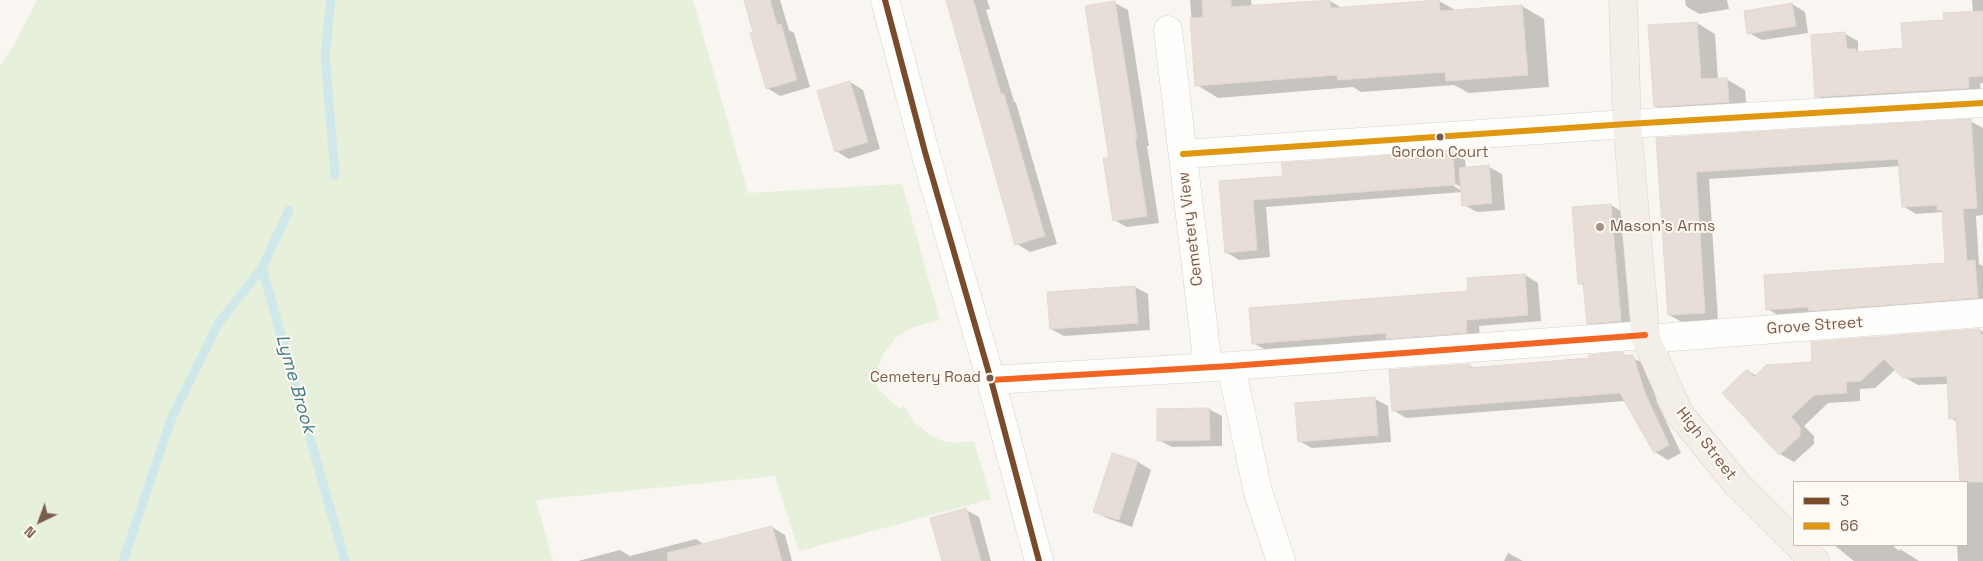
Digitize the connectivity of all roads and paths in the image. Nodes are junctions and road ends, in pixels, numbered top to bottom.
1 (885, 0) edge
2 (1623, 0) edge
3 (1168, 30) dead end
4 (1983, 103) edge
5 (1626, 124) junction
6 (1182, 154) junction
7 (1983, 313) edge
8 (1646, 337) junction
9 (1219, 367) junction
10 (991, 380) junction
11 (1793, 540) edge
12 (1799, 546) edge
13 (1039, 561) edge
14 (1281, 561) edge
15 (1815, 561) edge

1 - 10 street
2 - 5 main road, High Street
3 - 6 street, Cemetery View
4 - 5 street
5 - 6 street
5 - 8 main road, High Street
6 - 9 street, Cemetery View
7 - 8 street, Grove Street
8 - 9 street
8 - 11 main road, High Street
9 - 10 street
9 - 14 street, Cemetery View
10 - 13 street
12 - 15 main road

